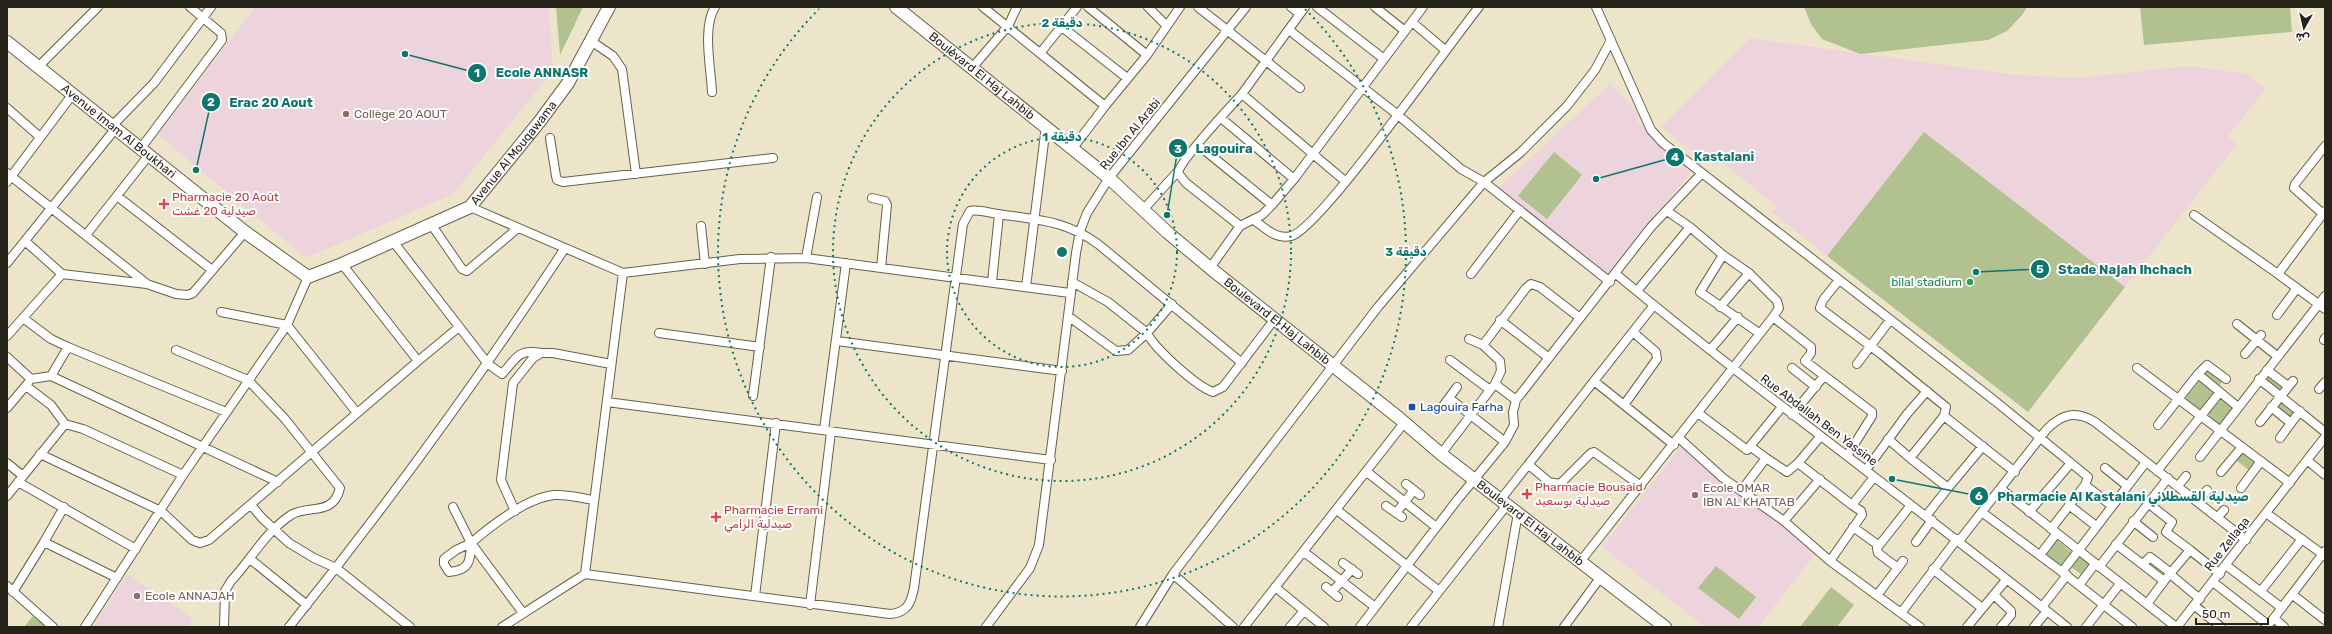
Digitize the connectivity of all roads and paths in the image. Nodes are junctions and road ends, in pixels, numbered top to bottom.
1 (98, 7) edge
2 (190, 7) edge
3 (211, 7) edge
4 (609, 7) edge
5 (715, 7) edge
6 (896, 7) edge
7 (983, 7) edge
8 (1017, 7) edge
9 (1077, 7) edge
10 (1088, 7) edge
11 (1148, 7) edge
12 (1180, 7) edge
13 (1198, 7) edge
14 (1246, 7) edge
15 (1291, 7) edge
16 (1317, 7) edge
17 (1375, 7) edge
18 (1423, 7) edge
19 (1479, 7) edge
20 (1596, 7) edge
21 (1302, 10) edge
22 (203, 18) junction
23 (1412, 22) junction
24 (1008, 26) junction
25 (1167, 26) junction
26 (1062, 27) junction
27 (1289, 29) junction
28 (1228, 31) junction
29 (1405, 31) junction
30 (1612, 40) junction
31 (591, 41) junction
32 (8, 44) edge
33 (1445, 50) junction
34 (1041, 52) junction
35 (1147, 55) junction
36 (1384, 59) junction
37 (1266, 62) junction
38 (38, 67) junction
39 (972, 68) junction
40 (1127, 78) junction
41 (1300, 88) dead end
42 (1362, 88) junction
43 (712, 92) dead end
44 (1242, 94) junction
45 (72, 95) junction
46 (1105, 106) junction
47 (7, 108) edge
48 (1398, 115) junction
49 (1220, 118) junction
50 (1046, 126) junction
51 (114, 127) junction
52 (40, 137) junction
53 (550, 138) dead end
54 (1198, 145) junction
55 (2325, 146) edge
56 (1073, 148) junction
57 (145, 151) junction
58 (1313, 153) junction
59 (773, 158) dead end
60 (1179, 170) junction
61 (1702, 173) junction
62 (636, 174) junction
63 (8, 177) edge
64 (1110, 178) junction
65 (1294, 178) junction
66 (1345, 181) junction
67 (1484, 182) junction
68 (117, 196) junction
69 (817, 197) dead end
70 (872, 198) dead end
71 (1272, 205) junction
72 (52, 207) junction
73 (470, 207) junction
74 (1143, 210) junction
75 (1520, 210) junction
76 (1667, 211) junction
77 (999, 214) junction
78 (2194, 215) dead end
79 (2324, 215) edge
80 (1034, 218) junction
81 (1254, 220) junction
82 (431, 224) junction
83 (701, 226) dead end
84 (1240, 226) junction
85 (1690, 227) junction
86 (518, 228) junction
87 (1080, 231) junction
88 (245, 232) junction
89 (86, 235) junction
90 (392, 240) junction
91 (25, 241) junction
92 (565, 248) junction
93 (1723, 255) junction
94 (771, 257) junction
95 (806, 258) junction
96 (7, 263) edge
97 (846, 263) junction
98 (342, 264) junction
99 (705, 264) junction
100 (881, 268) junction
101 (1210, 268) junction
102 (212, 270) junction
103 (623, 273) junction
104 (1748, 273) junction
105 (62, 274) junction
106 (1471, 274) dead end
107 (1616, 274) junction
108 (2278, 274) junction
109 (308, 277) junction
110 (955, 278) junction
111 (1839, 280) junction
112 (992, 282) junction
113 (1072, 282) junction
114 (1610, 282) junction
115 (147, 284) junction
116 (1026, 287) junction
117 (2297, 288) junction
118 (1637, 291) junction
119 (1070, 293) junction
120 (2325, 296) edge
121 (1172, 304) junction
122 (1654, 305) junction
123 (1720, 307) junction
124 (2322, 307) edge
125 (220, 312) dead end
126 (2277, 315) dead end
127 (1068, 316) junction
128 (1738, 317) junction
129 (1773, 317) junction
130 (23, 318) junction
131 (1580, 318) junction
132 (1274, 320) junction
133 (1500, 320) junction
134 (1890, 320) junction
135 (2237, 324) dead end
136 (287, 325) junction
137 (459, 327) junction
138 (1633, 332) junction
139 (659, 333) dead end
140 (1147, 333) junction
141 (1760, 333) junction
142 (7, 336) edge
143 (2259, 337) junction
144 (1469, 339) dead end
145 (837, 341) junction
146 (1483, 345) junction
147 (1870, 346) junction
148 (68, 347) junction
149 (760, 347) junction
150 (176, 350) dead end
151 (1710, 350) junction
152 (541, 353) junction
153 (2245, 354) dead end
154 (946, 356) junction
155 (2277, 356) junction
156 (7, 357) edge
157 (1549, 358) junction
158 (1450, 360) dead end
159 (418, 361) junction
160 (1805, 361) junction
161 (1242, 363) junction
162 (488, 364) junction
163 (611, 364) junction
164 (1857, 364) dead end
165 (1332, 366) junction
166 (1732, 368) junction
167 (2137, 368) dead end
168 (2267, 370) junction
169 (1062, 371) junction
170 (502, 374) junction
171 (2198, 374) junction
172 (51, 376) junction
173 (1824, 376) junction
174 (31, 379) junction
175 (2259, 379) junction
176 (248, 380) junction
177 (1594, 381) junction
178 (2325, 382) edge
179 (513, 383) junction
180 (26, 386) junction
181 (1457, 387) dead end
182 (1492, 387) junction
183 (1816, 387) junction
184 (2318, 389) dead end
185 (1927, 391) junction
186 (2218, 391) junction
187 (753, 396) dead end
188 (2280, 396) junction
189 (1449, 398) junction
190 (2179, 399) junction
191 (1516, 400) junction
192 (607, 402) junction
193 (1624, 404) junction
194 (1443, 406) dead end
195 (1782, 407) junction
196 (2238, 407) junction
197 (2271, 407) junction
198 (7, 408) edge
199 (2300, 411) junction
200 (226, 412) junction
201 (357, 413) junction
202 (1698, 413) junction
203 (1471, 414) junction
204 (1792, 415) junction
205 (2200, 415) junction
206 (1944, 416) junction
207 (2260, 422) dead end
208 (776, 423) junction
209 (1404, 423) junction
210 (2291, 423) junction
211 (65, 424) junction
212 (2158, 424) dead end
213 (828, 431) junction
214 (2220, 431) junction
215 (2325, 432) edge
216 (1820, 437) junction
217 (2325, 437) edge
218 (2041, 438) junction
219 (2280, 438) dead end
220 (1888, 439) junction
221 (1505, 442) junction
222 (1676, 442) junction
223 (934, 445) junction
224 (204, 446) junction
225 (1983, 446) junction
226 (1751, 447) junction
227 (2242, 447) junction
228 (312, 452) junction
229 (40, 454) junction
230 (1441, 454) junction
231 (1847, 456) junction
232 (2200, 457) dead end
233 (1766, 458) junction
234 (1910, 458) junction
235 (1051, 460) junction
236 (2261, 461) junction
237 (2308, 461) junction
238 (2071, 462) junction
239 (2146, 462) junction
240 (7, 463) edge
241 (1798, 463) junction
242 (1529, 465) junction
243 (2105, 468) dead end
244 (1866, 470) junction
245 (2157, 471) junction
246 (1367, 472) junction
247 (2015, 472) junction
248 (2221, 472) dead end
249 (183, 475) junction
250 (2325, 475) edge
251 (2186, 476) dead end
252 (1874, 477) junction
253 (2168, 478) junction
254 (20, 479) junction
255 (1473, 479) junction
256 (1820, 479) junction
257 (278, 482) junction
258 (2290, 483) junction
259 (1406, 484) dead end
260 (2085, 485) junction
261 (2126, 485) junction
262 (1641, 486) junction
263 (2178, 486) junction
264 (1948, 488) junction
265 (2241, 488) dead end
266 (2001, 489) junction
267 (2207, 490) dead end
268 (1741, 491) junction
269 (7, 496) edge
270 (594, 500) junction
271 (1404, 501) junction
272 (1504, 502) junction
273 (2198, 502) junction
274 (2148, 504) junction
275 (251, 505) junction
276 (1852, 505) junction
277 (1912, 505) junction
278 (2069, 505) junction
279 (1386, 506) dead end
280 (2112, 506) junction
281 (64, 507) junction
282 (452, 507) dead end
283 (1337, 510) junction
284 (2224, 510) dead end
285 (161, 511) junction
286 (515, 511) junction
287 (2029, 512) junction
288 (1518, 513) junction
289 (1983, 513) junction
290 (2266, 513) junction
291 (2218, 517) junction
292 (1929, 518) junction
293 (1784, 521) junction
294 (2133, 521) junction
295 (2096, 526) junction
296 (1436, 527) junction
297 (1853, 527) junction
298 (274, 529) junction
299 (2054, 531) junction
300 (2153, 537) dead end
301 (2302, 539) junction
302 (1958, 540) junction
303 (2246, 540) junction
304 (44, 542) junction
305 (1916, 542) dead end
306 (472, 543) junction
307 (2116, 544) junction
308 (1878, 545) junction
309 (136, 549) junction
310 (2190, 550) junction
311 (2078, 551) junction
312 (1304, 552) junction
313 (2324, 554) edge
314 (2040, 555) junction
315 (250, 559) junction
316 (1830, 561) junction
317 (1903, 561) dead end
318 (1580, 562) junction
319 (1343, 563) dead end
320 (1407, 564) junction
321 (2143, 564) junction
322 (2097, 565) junction
323 (2227, 566) junction
324 (336, 568) junction
325 (1898, 568) junction
326 (1933, 569) junction
327 (585, 574) junction
328 (1173, 574) junction
329 (2064, 574) junction
330 (2170, 574) junction
331 (2220, 574) junction
332 (117, 578) junction
333 (1600, 578) junction
334 (2006, 580) junction
335 (1341, 581) junction
336 (2164, 581) junction
337 (2213, 582) junction
338 (2078, 584) junction
339 (2120, 584) junction
340 (1275, 587) junction
341 (10, 589) edge
342 (1439, 591) junction
343 (2261, 591) junction
344 (1332, 592) dead end
345 (1878, 594) junction
346 (1994, 595) junction
347 (2293, 595) junction
348 (755, 596) junction
349 (2197, 602) junction
350 (2147, 604) junction
351 (307, 605) junction
352 (810, 605) junction
353 (2104, 605) junction
354 (1375, 608) junction
355 (1982, 608) junction
356 (2282, 608) junction
357 (2044, 609) junction
358 (1304, 611) junction
359 (523, 613) junction
360 (1901, 613) junction
361 (2274, 618) junction
362 (2325, 620) edge
363 (1971, 625) edge
364 (2126, 625) edge
365 (2267, 626) edge
366 (53, 627) edge
367 (85, 627) edge
368 (224, 627) edge
369 (289, 627) edge
370 (410, 627) edge
371 (502, 627) edge
372 (986, 627) edge
373 (1140, 627) edge
374 (1233, 627) edge
375 (1244, 627) edge
376 (1290, 627) edge
377 (1324, 627) edge
378 (1360, 627) edge
379 (1411, 627) edge
380 (1498, 627) edge
381 (1564, 627) edge
382 (1665, 627) edge
383 (1920, 627) edge
384 (2001, 627) edge
385 (2034, 627) edge
386 (2067, 627) edge
387 (2086, 627) edge
388 (2177, 627) edge
389 (2221, 627) edge
390 (2284, 627) edge

1 - 38 street
2 - 22 street
3 - 22 street
4 - 31 street, Avenue Al Mouqawama
5 - 43 street
6 - 39 street, Boulevard El Haj Lahbib
7 - 24 street
8 - 24 street
9 - 26 street
10 - 35 street
11 - 25 street
12 - 25 street
13 - 28 street
14 - 28 street, Rue Ibn Al Arabi
15 - 21 street
16 - 36 street
17 - 29 street
18 - 23 street
19 - 33 street
20 - 30 street
21 - 27 street
22 - 51 street
22 - 57 street
23 - 29 street
23 - 33 street
24 - 34 street
24 - 39 street
25 - 35 street
26 - 34 street
26 - 40 street
27 - 37 street
27 - 42 street
28 - 37 street
28 - 64 street, Rue Ibn Al Arabi
29 - 36 street
30 - 61 street
30 - 67 street
31 - 62 street
31 - 73 street, Avenue Al Mouqawama
32 - 38 street, Avenue Imam Al Boukhari
33 - 48 street
34 - 46 street
35 - 40 street
36 - 42 street
37 - 41 street
37 - 44 street
38 - 45 street, Avenue Imam Al Boukhari
39 - 50 street, Boulevard El Haj Lahbib
40 - 46 street
42 - 48 street
42 - 58 street
44 - 49 street
44 - 58 street
45 - 51 street, Avenue Imam Al Boukhari
45 - 52 street
46 - 56 street
47 - 52 street
48 - 66 street
48 - 67 street
49 - 54 street
49 - 65 street
50 - 56 street, Boulevard El Haj Lahbib
50 - 80 street
51 - 57 street, Avenue Imam Al Boukhari
51 - 72 street
52 - 63 street
53 - 62 street
54 - 60 street
54 - 71 street
55 - 79 street
56 - 64 street, Boulevard El Haj Lahbib
57 - 68 street
57 - 88 street, Avenue Imam Al Boukhari
58 - 65 street
58 - 66 street
59 - 62 street
60 - 74 street
60 - 84 street
61 - 76 street
61 - 111 street
63 - 72 street
64 - 74 street, Boulevard El Haj Lahbib
64 - 87 street, Rue Ibn Al Arabi
65 - 71 street
66 - 81 street
67 - 75 street
67 - 165 street
68 - 89 street
68 - 102 street
69 - 95 street
70 - 100 street
71 - 81 street
72 - 89 street
72 - 91 street
73 - 82 street, Avenue Al Mouqawama
73 - 86 street
74 - 101 street, Boulevard El Haj Lahbib
75 - 106 street
75 - 114 street
76 - 85 street
76 - 107 street
77 - 80 street
77 - 110 street
77 - 112 street
78 - 108 street
79 - 108 street
80 - 87 street
80 - 116 street
81 - 84 street
82 - 86 street
82 - 90 street, Avenue Al Mouqawama
83 - 99 street
84 - 101 street
85 - 93 street
85 - 118 street
86 - 92 street
87 - 113 street, Rue Ibn Al Arabi
87 - 121 street
88 - 102 street
88 - 109 street, Avenue Imam Al Boukhari
89 - 115 street
90 - 98 street, Avenue Al Mouqawama
90 - 137 street
91 - 96 street
91 - 105 street
92 - 103 street
92 - 162 street
93 - 104 street
93 - 123 street
94 - 95 street
94 - 99 street
94 - 149 street
95 - 97 street
97 - 100 street
97 - 145 street
98 - 109 street, Avenue Al Mouqawama
98 - 159 street
99 - 103 street
100 - 110 street
101 - 132 street, Boulevard El Haj Lahbib
102 - 115 street
103 - 163 street
104 - 123 street
104 - 129 street
105 - 115 street
105 - 130 street
107 - 114 street
107 - 118 street, Rue Abdallah Ben Yassine
108 - 117 street
109 - 136 street
110 - 112 street
110 - 154 street
111 - 134 street
111 - 147 street
112 - 116 street
113 - 119 street, Rue Ibn Al Arabi
113 - 140 street
114 - 131 street
116 - 119 street
117 - 124 street
117 - 126 street
118 - 122 street, Rue Abdallah Ben Yassine
119 - 127 street, Rue Ibn Al Arabi
120 - 124 street
121 - 140 street
121 - 161 street
122 - 138 street
122 - 151 street, Rue Abdallah Ben Yassine
123 - 128 street
124 - 155 street
125 - 136 street
127 - 140 street
127 - 169 street, Rue Ibn Al Arabi
128 - 141 street
128 - 151 street
129 - 141 street
129 - 160 street
130 - 142 street
130 - 148 street
131 - 133 street
131 - 157 street
132 - 161 street
132 - 165 street, Boulevard El Haj Lahbib
133 - 146 street
133 - 157 street
134 - 147 street
134 - 218 street
135 - 143 street
136 - 176 street
136 - 201 street
137 - 159 street
137 - 162 street
138 - 177 street
138 - 193 street
139 - 149 street
140 - 161 street
141 - 166 street
143 - 153 street
143 - 155 street
144 - 146 street
145 - 154 street
145 - 213 street
146 - 182 street
147 - 164 street
147 - 185 street
148 - 172 street
148 - 200 street
149 - 187 street
150 - 176 street
151 - 166 street, Rue Abdallah Ben Yassine
152 - 163 street
152 - 170 street
152 - 179 street
154 - 169 street
154 - 223 street
155 - 168 street
156 - 174 street
157 - 191 street
158 - 182 street
159 - 201 street
160 - 173 street
160 - 183 street
162 - 170 street
162 - 324 street
163 - 192 street
165 - 209 street, Boulevard El Haj Lahbib
165 - 328 street
166 - 195 street, Rue Abdallah Ben Yassine
166 - 202 street
167 - 190 street
168 - 175 street
168 - 188 street
169 - 235 street, Rue Ibn Al Arabi
170 - 179 street
171 - 186 street
171 - 186 street
171 - 190 street
172 - 174 street
172 - 224 street
173 - 183 street
173 - 231 street
174 - 180 street
175 - 188 street
175 - 196 street
176 - 200 street
176 - 228 street
177 - 193 street
177 - 242 street
178 - 184 street
179 - 286 street
180 - 198 street
180 - 211 street
181 - 189 street
182 - 191 street
182 - 203 street
183 - 204 street
185 - 206 street
185 - 220 street
186 - 196 street
186 - 205 street
188 - 197 street
188 - 199 street
189 - 194 street
189 - 203 street
190 - 205 street
190 - 212 street
191 - 221 street
192 - 208 street
192 - 270 street
193 - 222 street
195 - 204 street, Rue Abdallah Ben Yassine
195 - 226 street
196 - 214 street
197 - 207 street
197 - 210 street
199 - 210 street
199 - 215 street
200 - 224 street
201 - 228 street
202 - 222 street
202 - 226 street
203 - 221 street
203 - 230 street
204 - 216 street, Rue Abdallah Ben Yassine
205 - 214 street
205 - 245 street
206 - 225 street
206 - 234 street
208 - 213 street
208 - 348 street
209 - 230 street, Boulevard El Haj Lahbib
209 - 246 street
210 - 219 street
211 - 229 street
211 - 249 street
213 - 223 street
213 - 352 street
214 - 227 street
214 - 232 street
216 - 231 street, Rue Abdallah Ben Yassine
216 - 241 street
217 - 237 street, Rue Zellaqa
218 - 238 street
218 - 239 street
218 - 247 street
220 - 234 street
220 - 244 street
221 - 255 street
222 - 262 street
222 - 268 street
223 - 235 street
223 - 352 street
224 - 249 street
224 - 257 street
225 - 247 street
225 - 264 street
226 - 233 street
227 - 236 street
227 - 248 street
228 - 257 street
228 - 298 street
229 - 254 street
229 - 285 street
230 - 255 street, Boulevard El Haj Lahbib
231 - 244 street, Rue Abdallah Ben Yassine
233 - 241 street
233 - 268 street
234 - 264 street
235 - 372 street, Rue Ibn Al Arabi
236 - 258 street
236 - 265 street
237 - 250 street
237 - 258 street, Rue Zellaqa
238 - 260 street
238 - 287 street
239 - 245 street
239 - 261 street
240 - 254 street
241 - 256 street
242 - 262 street
242 - 272 street
243 - 261 street
244 - 252 street, Rue Abdallah Ben Yassine
245 - 253 street
246 - 271 street
246 - 283 street
247 - 266 street
249 - 285 street
251 - 263 street
252 - 276 street
252 - 277 street, Rue Abdallah Ben Yassine
253 - 263 street
253 - 274 street
254 - 269 street
254 - 281 street
255 - 272 street, Boulevard El Haj Lahbib
255 - 296 street
256 - 276 street
256 - 293 street
257 - 275 street
258 - 290 street, Rue Zellaqa
259 - 271 street
260 - 278 street
260 - 280 street
261 - 280 street
262 - 318 street
263 - 273 street
264 - 292 street
266 - 287 street
266 - 289 street
267 - 273 street
268 - 293 street
270 - 286 street
270 - 327 street
271 - 279 street
271 - 296 street
272 - 288 street, Boulevard El Haj Lahbib
272 - 342 street
273 - 291 street
274 - 294 street
274 - 310 street
275 - 285 street
275 - 298 street
276 - 297 street
277 - 292 street, Rue Abdallah Ben Yassine
277 - 308 street
278 - 295 street
278 - 299 street
280 - 295 street
281 - 304 street
281 - 309 street
282 - 306 street
283 - 312 street
283 - 320 street
284 - 291 street
285 - 309 street
286 - 306 street
287 - 299 street
288 - 318 street, Boulevard El Haj Lahbib
288 - 380 street
289 - 302 street
289 - 314 street
290 - 301 street
290 - 303 street, Rue Zellaqa
291 - 303 street
292 - 302 street, Rue Abdallah Ben Yassine
292 - 305 street
293 - 316 street
294 - 300 street
294 - 307 street
295 - 311 street
296 - 320 street
297 - 308 street
297 - 316 street
298 - 315 street
298 - 324 street
299 - 311 street
299 - 314 street
301 - 313 street
301 - 343 street
302 - 326 street
302 - 334 street, Rue Abdallah Ben Yassine
303 - 323 street, Rue Zellaqa
304 - 332 street
304 - 341 street
306 - 359 street
307 - 321 street
307 - 322 street
308 - 325 street
309 - 332 street
310 - 330 street
310 - 331 street
311 - 322 street
311 - 329 street
312 - 335 street
312 - 340 street
313 - 347 street
314 - 329 street
315 - 351 street
315 - 368 street
316 - 345 street
317 - 325 street
318 - 333 street, Boulevard El Haj Lahbib
319 - 335 street
320 - 342 street
320 - 354 street
321 - 330 street
321 - 336 street
322 - 338 street
322 - 339 street
323 - 331 street, Rue Zellaqa
323 - 343 street
324 - 351 street
324 - 370 street
325 - 345 street
326 - 355 street
326 - 360 street
327 - 348 street
327 - 359 street
328 - 373 street
328 - 374 street
329 - 338 street
329 - 357 street
330 - 336 street
330 - 349 street
331 - 337 street, Rue Zellaqa
332 - 367 street
333 - 381 street
333 - 382 street, Boulevard El Haj Lahbib
334 - 346 street
334 - 357 street, Rue Abdallah Ben Yassine
335 - 344 street
335 - 354 street
336 - 350 street
337 - 349 street, Rue Zellaqa
337 - 365 street
338 - 353 street
339 - 350 street
339 - 353 street
340 - 358 street
340 - 375 street
341 - 366 street
342 - 379 street
343 - 356 street
345 - 360 street
346 - 355 street
346 - 384 street
347 - 356 street
347 - 362 street
348 - 352 street
349 - 388 street, Rue Zellaqa
349 - 389 street
350 - 388 street
351 - 369 street
353 - 364 street
353 - 387 street
354 - 378 street
355 - 363 street
356 - 361 street
357 - 385 street
357 - 386 street, Rue Abdallah Ben Yassine
358 - 376 street
358 - 377 street
359 - 371 street
360 - 383 street
361 - 365 street
361 - 390 street

